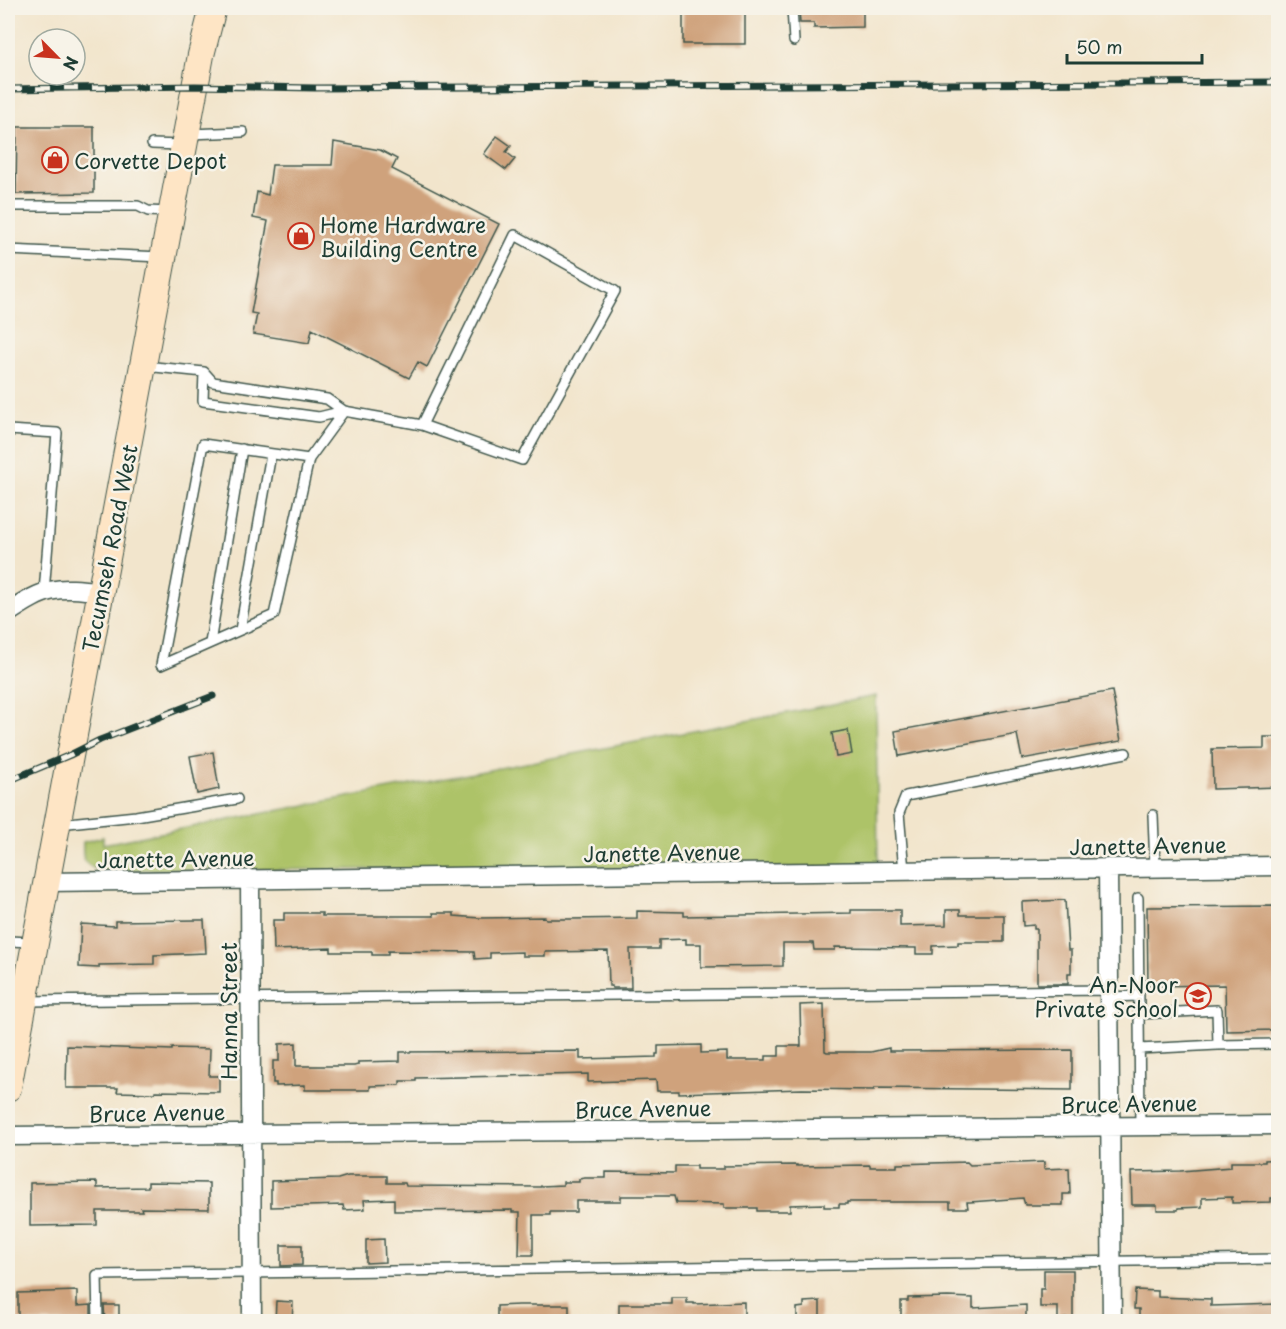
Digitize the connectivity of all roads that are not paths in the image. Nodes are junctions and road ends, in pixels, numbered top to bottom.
1 (213, 8) edge
2 (792, 8) edge
3 (794, 41) dead end
4 (243, 132) dead end
5 (185, 139) junction
6 (152, 144) dead end
7 (8, 206) edge
8 (172, 212) junction
9 (8, 250) edge
10 (163, 257) junction
11 (143, 366) junction
12 (204, 372) junction
13 (344, 411) junction
14 (422, 424) junction
15 (8, 430) edge
16 (242, 449) junction
17 (271, 454) junction
18 (309, 459) junction
19 (44, 592) junction
20 (102, 592) junction
21 (8, 612) edge
22 (240, 630) junction
23 (210, 643) junction
24 (1126, 753) dead end
25 (237, 799) dead end
26 (1153, 814) dead end
27 (57, 824) junction
28 (1278, 866) edge
29 (1155, 867) junction
30 (1108, 868) junction
31 (904, 871) junction
32 (250, 879) junction
33 (46, 882) junction
34 (1138, 898) dead end
35 (8, 941) edge
36 (35, 942) junction
37 (1109, 994) junction
38 (1139, 996) junction
39 (250, 999) junction
40 (24, 1001) junction
41 (1140, 1014) junction
42 (1278, 1044) edge
43 (1218, 1045) junction
44 (1139, 1050) junction
45 (8, 1088) edge
46 (1278, 1125) edge
47 (1110, 1126) junction
48 (1140, 1126) junction
49 (251, 1134) junction
50 (8, 1136) edge
51 (1278, 1259) edge
52 (1111, 1261) junction
53 (252, 1273) junction
54 (98, 1322) edge
55 (252, 1322) edge
56 (1112, 1322) edge

1 - 5 main road, Tecumseh Road West
2 - 3 lane
4 - 5 lane
5 - 6 lane
5 - 8 main road, Tecumseh Road West
7 - 8 lane
8 - 10 main road, Tecumseh Road West
9 - 10 lane
10 - 11 main road, Tecumseh Road West
11 - 12 lane
11 - 20 main road, Tecumseh Road West
12 - 13 lane
12 - 13 lane
13 - 14 lane
13 - 18 lane
14 - 14 lane
15 - 19 lane
16 - 17 lane
16 - 23 lane
16 - 23 lane
17 - 18 lane
17 - 22 lane
18 - 22 lane
19 - 20 street
19 - 21 street
20 - 27 main road, Tecumseh Road West
22 - 23 lane
24 - 31 lane
25 - 27 lane
26 - 29 lane
27 - 33 main road, Tecumseh Road West
28 - 29 street, Janette Avenue
29 - 30 street, Janette Avenue
30 - 31 street, Janette Avenue
30 - 37 street
31 - 32 street, Janette Avenue
32 - 33 street, Janette Avenue
32 - 39 street, Hanna Street
33 - 36 main road, Tecumseh Road West
34 - 38 lane
35 - 36 lane
36 - 40 main road, Tecumseh Road West
37 - 38 lane
37 - 39 lane
37 - 47 street
38 - 41 lane
39 - 40 lane
39 - 49 street, Hanna Street
40 - 45 main road, Tecumseh Road West
41 - 43 lane
41 - 44 lane
42 - 43 lane
43 - 44 lane
44 - 48 lane
46 - 48 street, Bruce Avenue
47 - 48 street, Bruce Avenue
47 - 49 street, Bruce Avenue
47 - 52 street
49 - 50 street, Bruce Avenue
49 - 53 street, Hanna Street
51 - 52 lane
52 - 53 lane
52 - 56 street
53 - 54 lane
53 - 55 street, Hanna Street

